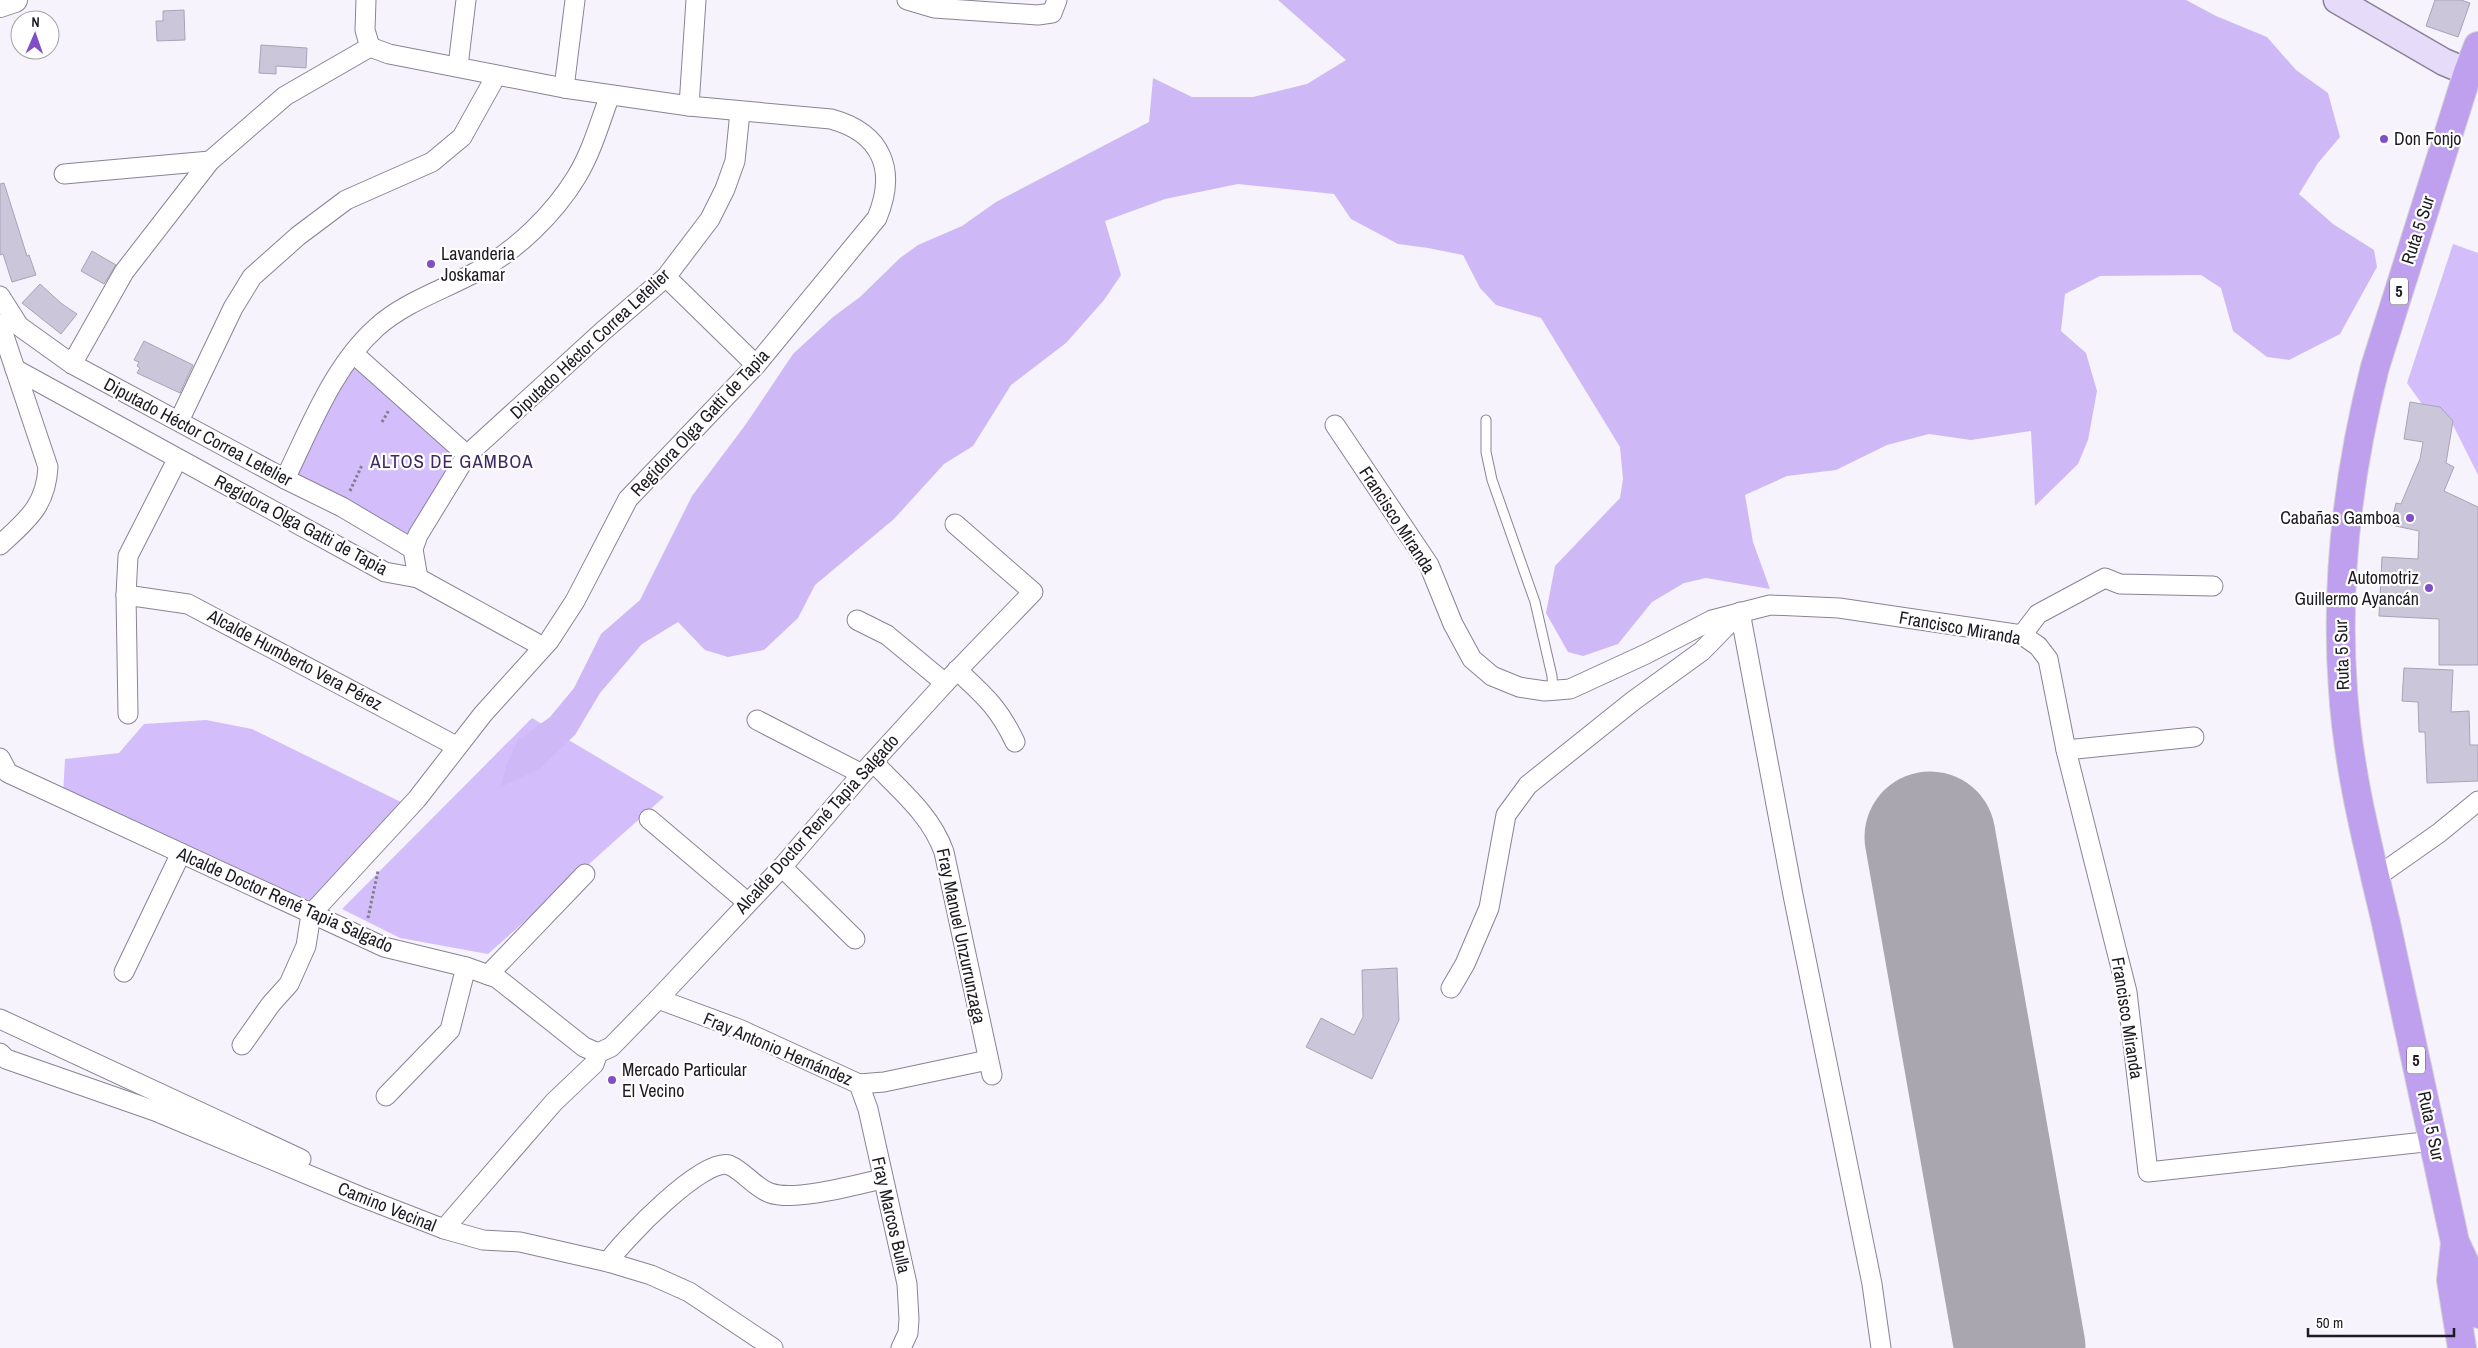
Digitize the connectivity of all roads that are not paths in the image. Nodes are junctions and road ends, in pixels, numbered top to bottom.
1 (14, 0) edge
2 (366, 0) edge
3 (466, 0) edge
4 (575, 0) edge
5 (696, 0) edge
6 (907, 0) edge
7 (1057, 0) edge
8 (2337, 0) edge
9 (0, 5) edge
10 (370, 46) junction
11 (2478, 46) edge
12 (458, 66) junction
13 (2463, 69) edge
14 (496, 76) junction
15 (564, 88) junction
16 (610, 95) junction
17 (689, 106) junction
18 (740, 112) junction
19 (210, 161) junction
20 (64, 174) dead end
21 (666, 277) junction
22 (0, 296) edge
23 (0, 324) edge
24 (4, 350) edge
25 (354, 354) junction
26 (72, 364) junction
27 (756, 365) junction
28 (15, 369) junction
29 (1486, 420) dead end
30 (180, 421) junction
31 (1335, 425) dead end
32 (467, 454) junction
33 (177, 460) junction
34 (285, 479) junction
35 (955, 524) dead end
36 (0, 545) edge
37 (413, 549) junction
38 (418, 578) junction
39 (2213, 586) dead end
40 (126, 595) junction
41 (1740, 612) junction
42 (857, 620) dead end
43 (2022, 635) junction
44 (539, 651) junction
45 (951, 677) junction
46 (1553, 690) junction
47 (128, 714) dead end
48 (758, 720) dead end
49 (2194, 737) dead end
50 (1015, 742) dead end
51 (456, 746) junction
52 (2066, 750) junction
53 (0, 758) edge
54 (867, 768) junction
55 (2478, 801) edge
56 (649, 819) dead end
57 (181, 853) junction
58 (782, 867) junction
59 (585, 874) dead end
60 (2375, 878) junction
61 (747, 902) junction
62 (311, 914) junction
63 (855, 939) dead end
64 (466, 967) junction
65 (124, 972) dead end
66 (488, 975) junction
67 (1450, 988) dead end
68 (658, 999) junction
69 (0, 1019) edge
70 (242, 1044) dead end
71 (0, 1053) edge
72 (598, 1053) junction
73 (990, 1068) joint
74 (858, 1084) junction
75 (386, 1096) dead end
76 (2434, 1141) junction
77 (882, 1179) junction
78 (359, 1196) junction
79 (444, 1229) junction
80 (2455, 1242) junction
81 (608, 1262) junction
82 (2478, 1314) edge
83 (773, 1348) edge
84 (901, 1348) edge
85 (1882, 1348) edge
86 (2462, 1348) edge

1 - 9 street
2 - 10 street
3 - 12 street
4 - 15 street
5 - 17 street
6 - 7 street
8 - 13 main road
10 - 12 street
10 - 19 street
11 - 13 highway, Ruta 5 Sur / 5
12 - 14 street
13 - 60 highway, Ruta 5 Sur / 5
14 - 15 street
14 - 30 street
15 - 16 street
16 - 17 street
16 - 25 street
17 - 18 street
18 - 21 street, Diputado Héctor Correa Letelier
18 - 27 street, Regidora Olga Gatti de Tapia
19 - 20 street
19 - 26 street
21 - 27 street
21 - 32 street, Diputado Héctor Correa Letelier
22 - 26 street, Diputado Héctor Correa Letelier
23 - 24 street
24 - 28 street
25 - 32 street
25 - 34 street
26 - 30 street, Diputado Héctor Correa Letelier
27 - 44 street, Regidora Olga Gatti de Tapia
28 - 33 street, Regidora Olga Gatti de Tapia
28 - 36 street
29 - 46 lane
30 - 34 street, Diputado Héctor Correa Letelier
31 - 46 street, Francisco Miranda
32 - 37 street, Diputado Héctor Correa Letelier
33 - 38 street, Regidora Olga Gatti de Tapia
33 - 40 street
34 - 37 street, Diputado Héctor Correa Letelier
35 - 45 street, Alcalde Doctor René Tapia Salgado
37 - 38 street
38 - 44 street, Regidora Olga Gatti de Tapia
39 - 43 street
40 - 47 street
40 - 51 street, Alcalde Humberto Vera Pérez
41 - 43 street, Francisco Miranda
41 - 46 street, Francisco Miranda
41 - 67 street
41 - 85 street
42 - 45 street
43 - 52 street, Francisco Miranda
44 - 51 street
45 - 50 street
45 - 54 street, Alcalde Doctor René Tapia Salgado
48 - 54 street, Fray Manuel Unzurrunzaga
49 - 52 street
51 - 62 street
52 - 76 street, Francisco Miranda
53 - 57 street, Alcalde Doctor René Tapia Salgado
54 - 58 street, Alcalde Doctor René Tapia Salgado
54 - 73 street, Fray Manuel Unzurrunzaga
55 - 60 street
56 - 61 street
57 - 62 street, Alcalde Doctor René Tapia Salgado
57 - 65 street
58 - 61 street, Alcalde Doctor René Tapia Salgado
58 - 63 street
59 - 66 street
60 - 76 highway, Ruta 5 Sur / 5
61 - 68 street, Alcalde Doctor René Tapia Salgado
62 - 64 street, Alcalde Doctor René Tapia Salgado
62 - 70 street
64 - 66 street, Alcalde Doctor René Tapia Salgado
64 - 75 street
66 - 72 street, Alcalde Doctor René Tapia Salgado
68 - 72 street, Alcalde Doctor René Tapia Salgado
68 - 74 street, Fray Antonio Hernández
69 - 78 street
71 - 78 street, Camino Vecinal
72 - 79 street, Alcalde Doctor René Tapia Salgado
73 - 74 street, Fray Antonio Hernández
74 - 77 street, Fray Marcos Bulla
76 - 80 highway, Ruta 5 Sur / 5
77 - 81 street
77 - 84 street, Fray Marcos Bulla
78 - 79 street, Camino Vecinal
79 - 81 street, Camino Vecinal
80 - 82 highway, Ruta 5 Sur / 5
80 - 86 highway, Ruta 5 Sur / 5
81 - 83 street, Camino Vecinal

